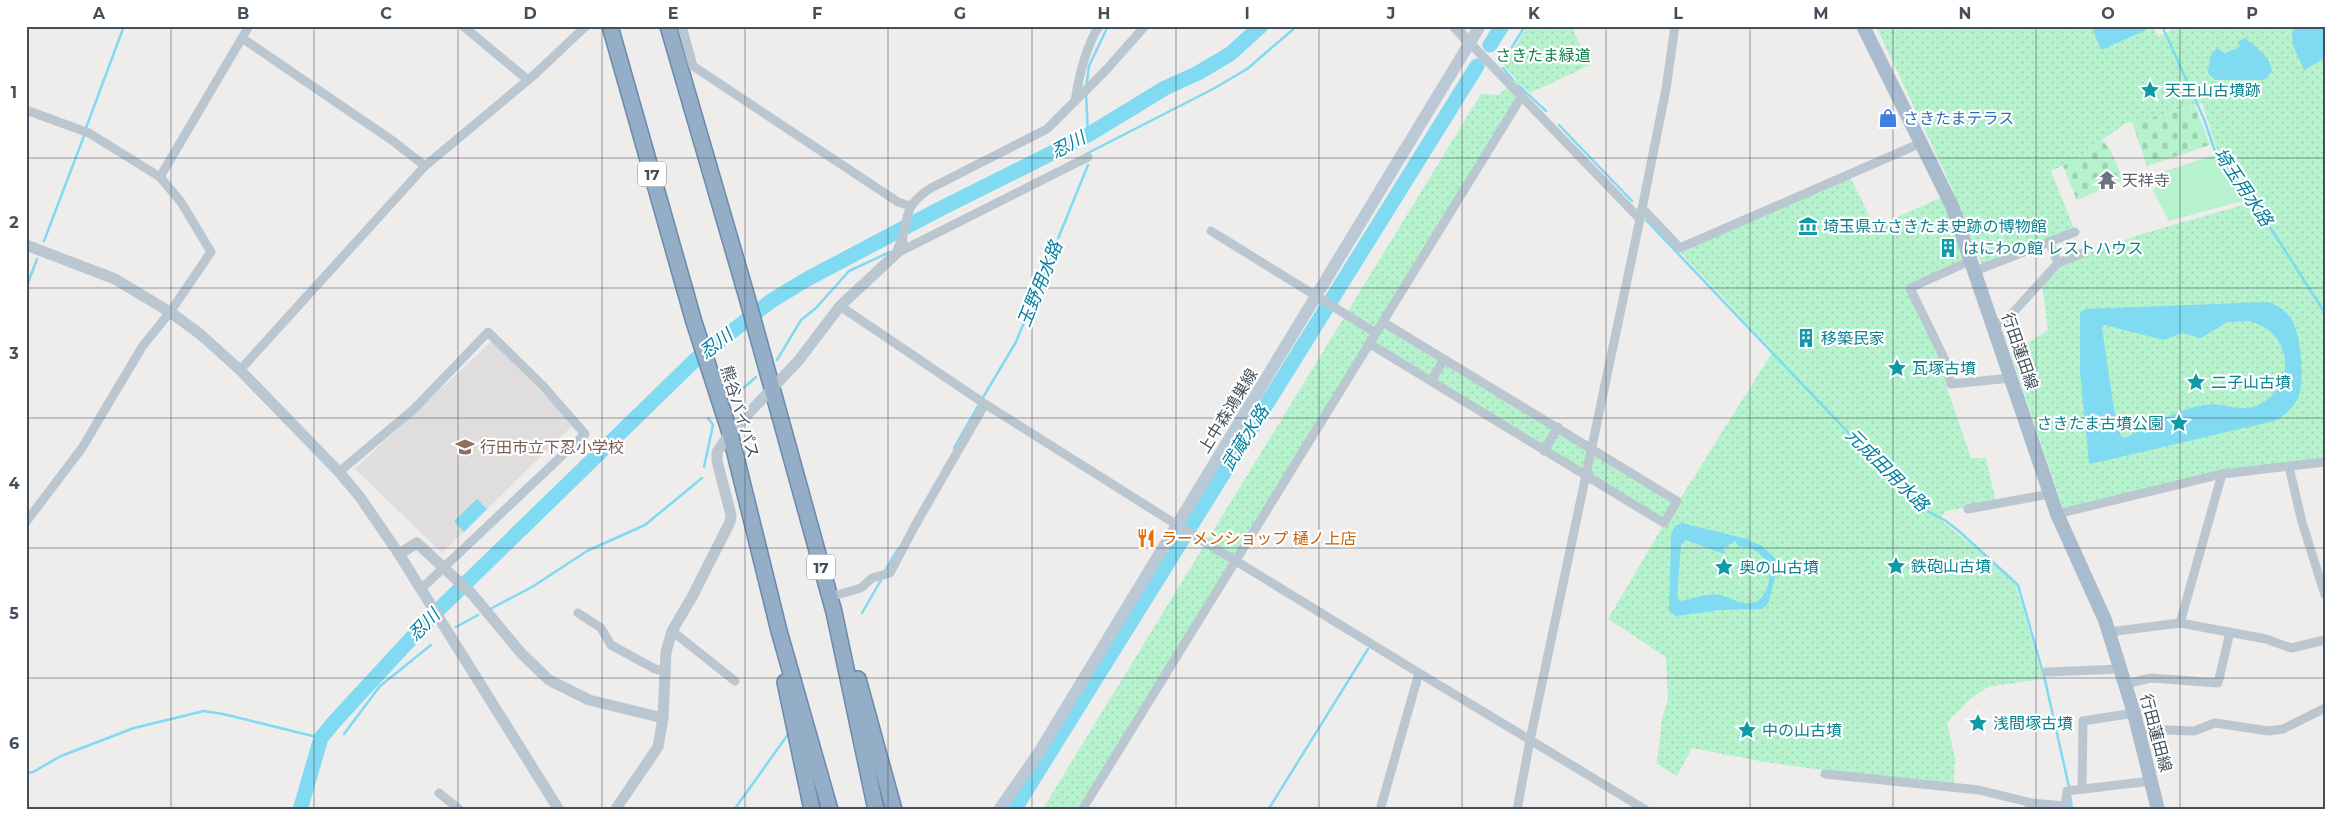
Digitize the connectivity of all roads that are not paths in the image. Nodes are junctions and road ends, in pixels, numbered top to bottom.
1 (249, 26) edge
2 (463, 26) edge
3 (586, 26) edge
4 (610, 26) edge
5 (668, 26) edge
6 (682, 26) edge
7 (1099, 26) edge
8 (1145, 26) edge
9 (1454, 26) edge
10 (1480, 26) edge
11 (1675, 26) edge
12 (1863, 26) edge
13 (242, 38) junction
14 (1474, 46) junction
15 (528, 80) junction
16 (1522, 96) junction
17 (1075, 101) junction
18 (26, 110) edge
19 (1921, 144) junction
20 (1088, 157) dead end
21 (425, 166) junction
22 (160, 177) junction
23 (909, 208) junction
24 (1642, 208) junction
25 (1640, 219) junction
26 (1211, 231) dead end
27 (2075, 232) dead end
28 (902, 241) joint
29 (2049, 242) junction
30 (26, 245) edge
31 (2083, 253) dead end
32 (898, 254) junction
33 (2058, 263) junction
34 (1973, 265) junction
35 (1320, 300) junction
36 (840, 306) junction
37 (170, 312) junction
38 (1383, 322) junction
39 (1993, 327) junction
40 (1376, 333) junction
41 (1370, 344) junction
42 (1444, 359) junction
43 (240, 370) junction
44 (2011, 378) junction
45 (1431, 381) junction
46 (772, 391) junction
47 (985, 404) junction
48 (1558, 427) junction
49 (730, 433) junction
50 (1592, 447) junction
51 (1544, 451) junction
52 (2325, 462) edge
53 (2288, 467) junction
54 (339, 472) junction
55 (2222, 474) junction
56 (1586, 477) junction
57 (2050, 494) junction
58 (1968, 510) dead end
59 (2057, 514) junction
60 (26, 522) edge
61 (1180, 527) junction
62 (399, 554) junction
63 (1236, 560) junction
64 (446, 570) junction
65 (421, 590) junction
66 (2325, 595) edge
67 (830, 597) junction
68 (834, 612) junction
69 (578, 613) dead end
70 (2180, 623) junction
71 (672, 631) junction
72 (779, 631) junction
73 (2109, 632) junction
74 (2230, 632) junction
75 (2325, 640) edge
76 (2120, 669) junction
77 (664, 670) junction
78 (2046, 672) dead end
79 (1419, 673) junction
80 (735, 681) dead end
81 (2125, 684) junction
82 (2325, 708) edge
83 (2134, 713) junction
84 (663, 718) junction
85 (2137, 729) junction
86 (1530, 740) junction
87 (1825, 774) dead end
88 (2151, 781) junction
89 (2074, 790) junction
90 (439, 793) dead end
91 (2030, 806) edge
92 (2066, 808) edge
93 (460, 810) edge
94 (559, 810) edge
95 (615, 810) edge
96 (812, 810) edge
97 (830, 810) edge
98 (876, 810) edge
99 (894, 810) edge
100 (999, 810) edge
101 (1082, 810) edge
102 (1380, 810) edge
103 (1517, 810) edge
104 (1646, 810) edge
105 (2158, 810) edge

1 - 13 street
2 - 15 street
3 - 15 street
4 - 49 highway, 熊谷バイパス / 17
5 - 46 highway, 17
6 - 23 street
7 - 17 street
8 - 17 street
9 - 14 street
10 - 14 main road, 上中森鴻巣線
11 - 24 street
12 - 19 main road, 行田蓮田線
13 - 21 street
13 - 22 street
14 - 16 street
14 - 35 main road, 上中森鴻巣線
15 - 21 street
16 - 25 street
16 - 38 street
17 - 23 street
18 - 22 street
19 - 24 street
19 - 34 main road, 行田蓮田線
20 - 32 street
21 - 43 street
22 - 37 street
23 - 28 street
24 - 25 street
25 - 50 street
26 - 35 street
27 - 29 street
28 - 32 street
29 - 33 street
29 - 34 street
30 - 37 street
31 - 33 street
32 - 36 street
33 - 39 street
34 - 39 main road, 行田蓮田線
34 - 44 street
35 - 40 street
35 - 61 main road, 上中森鴻巣線
36 - 46 street
36 - 47 street
37 - 43 street
37 - 60 street
38 - 40 street
38 - 42 street
39 - 44 main road, 行田蓮田線
40 - 41 street
41 - 45 street
41 - 63 street
42 - 45 street
42 - 48 street
43 - 54 street
44 - 57 main road, 行田蓮田線
45 - 51 street
46 - 49 street
46 - 67 highway, 17
47 - 61 street
47 - 67 street
48 - 50 street
48 - 51 street
49 - 71 street
49 - 72 highway, 熊谷バイパス / 17
50 - 56 street
50 - 56 street
51 - 56 street
52 - 53 street
53 - 55 street
53 - 66 street
54 - 62 street
54 - 64 street
55 - 59 street
55 - 70 street
56 - 86 street
57 - 58 street
57 - 59 main road, 行田蓮田線
59 - 73 main road, 行田蓮田線
61 - 63 street
61 - 100 main road, 上中森鴻巣線
62 - 64 street
62 - 65 street
63 - 79 street
63 - 101 street
64 - 65 street
64 - 84 street
65 - 94 street
67 - 68 highway, 17
68 - 98 highway, 17
68 - 99 highway, 17
69 - 77 street
70 - 73 street
70 - 74 street
71 - 77 street
71 - 80 street
72 - 96 highway, 17
72 - 97 highway, 熊谷バイパス / 17
73 - 76 main road, 行田蓮田線
74 - 75 street
74 - 81 street
76 - 78 street
76 - 81 main road, 行田蓮田線
77 - 84 street
79 - 86 street
79 - 102 street
81 - 83 main road, 行田蓮田線
82 - 85 street
83 - 85 main road, 行田蓮田線
83 - 89 street
84 - 95 street
85 - 88 main road, 行田蓮田線
86 - 103 street
86 - 104 street
87 - 91 street
88 - 89 street
88 - 105 main road, 行田蓮田線
89 - 92 street
90 - 93 street
91 - 92 street

